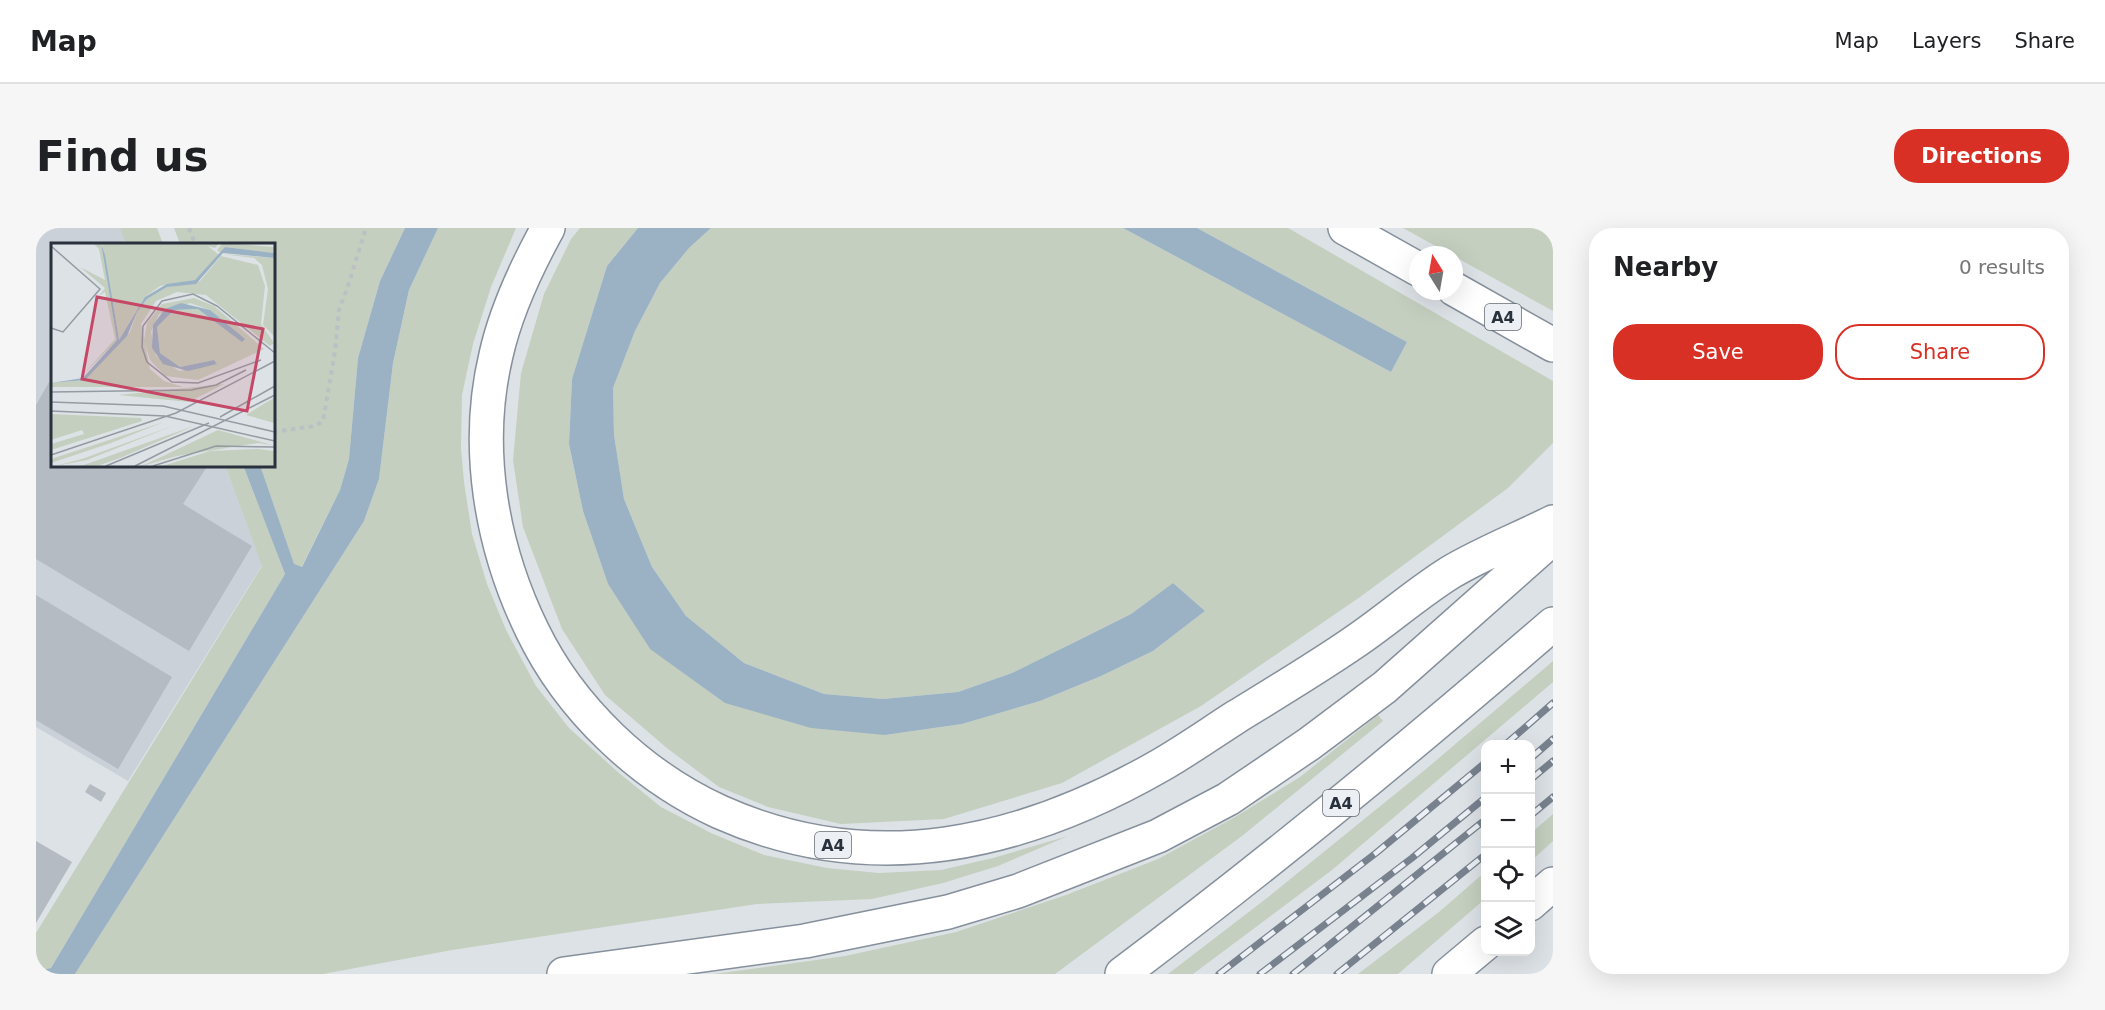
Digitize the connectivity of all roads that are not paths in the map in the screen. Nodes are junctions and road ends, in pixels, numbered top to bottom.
1 (549, 228) edge
2 (1345, 228) edge
3 (1409, 264) edge
4 (1463, 294) edge
5 (1553, 345) edge
6 (1553, 522) edge
7 (1553, 538) edge
8 (1553, 624) edge
9 (1553, 884) edge
10 (1532, 902) edge
11 (1481, 947) edge
12 (564, 974) edge
13 (1122, 974) edge
14 (1449, 974) edge

1 - 6 highway, A4
2 - 3 highway
4 - 5 highway, A4
7 - 12 highway
8 - 13 highway, A4
9 - 10 highway
11 - 14 highway

